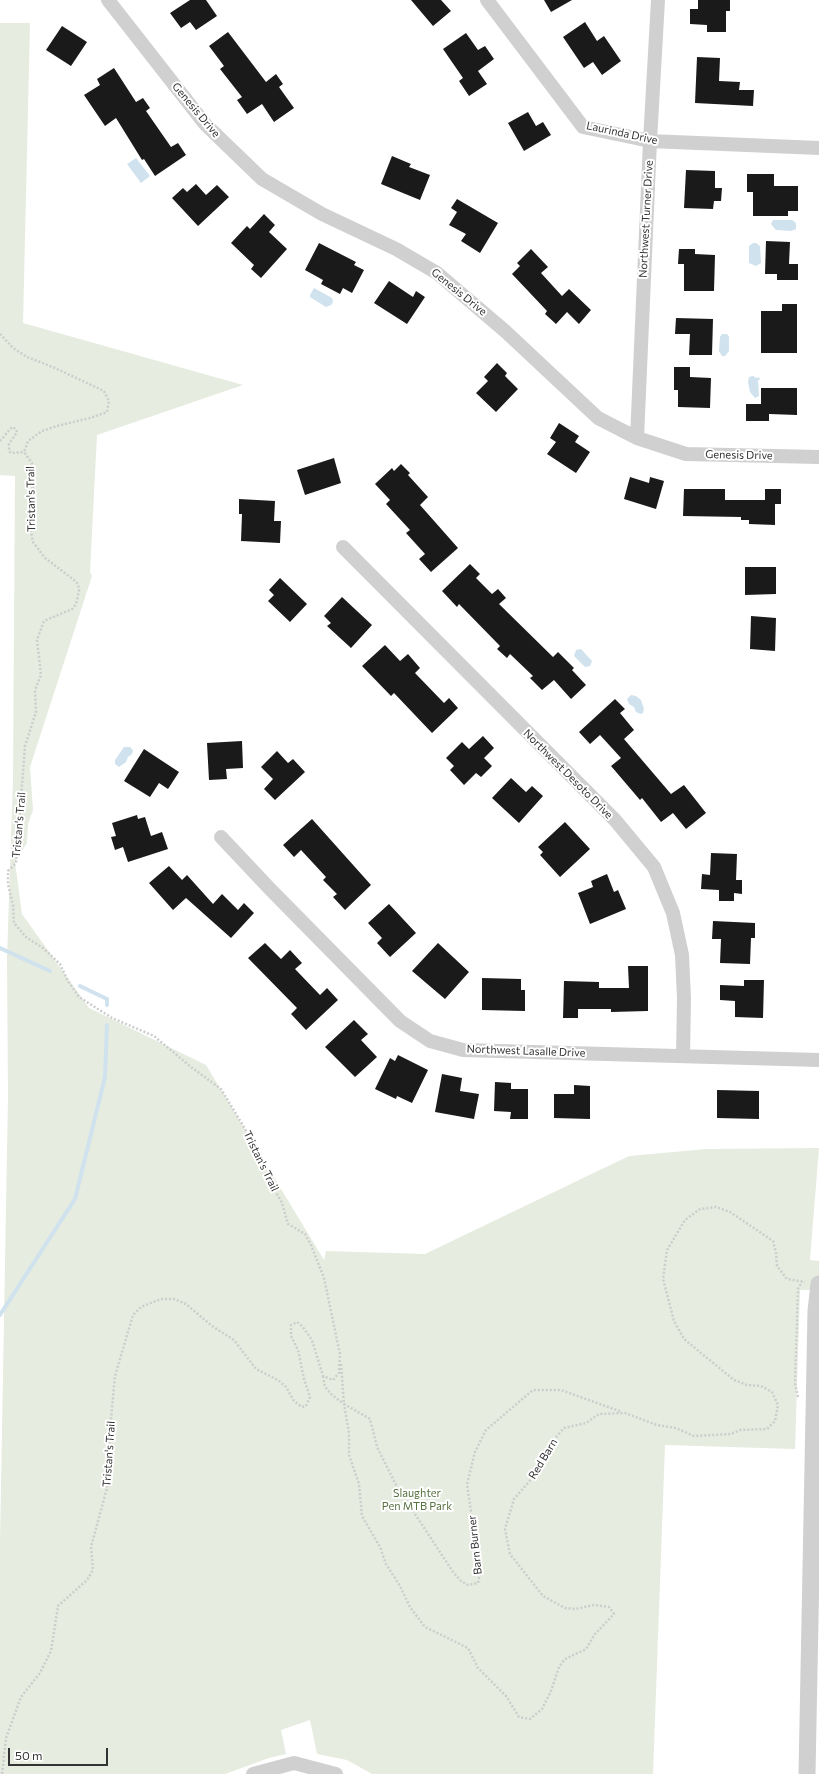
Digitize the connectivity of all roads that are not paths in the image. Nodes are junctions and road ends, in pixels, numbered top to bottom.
1 (108, 0) edge
2 (488, 0) edge
3 (658, 0) edge
4 (650, 141) junction
5 (819, 148) edge
6 (637, 438) junction
7 (819, 457) edge
8 (343, 547) dead end
9 (221, 837) dead end
10 (683, 1056) junction
11 (819, 1060) edge
12 (819, 1284) edge
13 (818, 1311) edge
14 (816, 1477) edge
15 (815, 1629) edge
16 (253, 1774) edge
17 (336, 1774) edge
18 (807, 1774) edge

1 - 6 street, Genesis Drive
2 - 4 street, Laurinda Drive
3 - 4 street, Northwest Turner Drive
4 - 5 street, Laurinda Drive
4 - 6 street, Northwest Turner Drive
6 - 7 street, Genesis Drive
8 - 10 street, Northwest Desoto Drive
9 - 10 street, Northwest Lasalle Drive
10 - 11 street, Northwest Lasalle Drive
12 - 13 street
13 - 14 street
14 - 15 street
15 - 18 street
16 - 17 street

